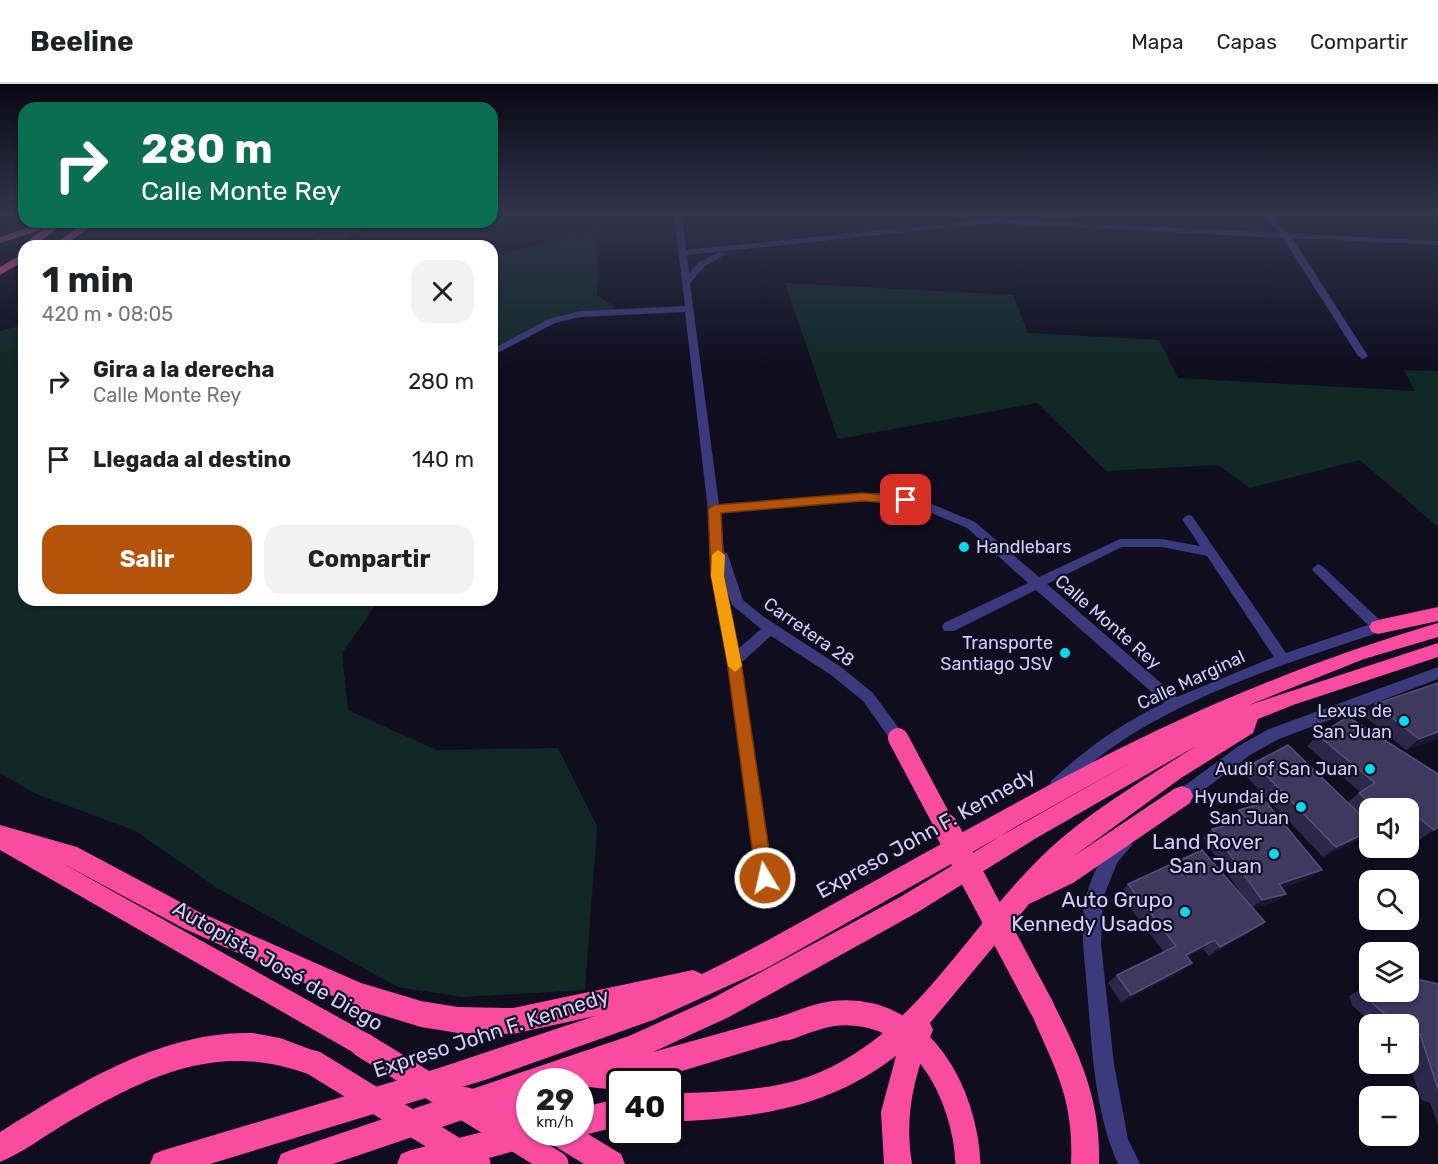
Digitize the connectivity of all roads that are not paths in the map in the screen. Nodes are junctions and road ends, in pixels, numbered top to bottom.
1 (684, 265) edge
2 (701, 265) edge
3 (1305, 265) edge
4 (18, 271) edge
5 (0, 282) edge
6 (686, 284) junction
7 (688, 309) junction
8 (498, 350) edge
9 (1363, 356) dead end
10 (714, 509) junction
11 (1188, 519) dead end
12 (718, 545) junction
13 (1209, 552) junction
14 (1318, 569) dead end
15 (1036, 583) junction
16 (1438, 614) edge
17 (949, 627) dead end
18 (1378, 627) junction
19 (772, 629) junction
20 (1438, 630) edge
21 (1438, 650) edge
22 (1283, 659) junction
23 (734, 661) junction
24 (1438, 673) edge
25 (1176, 705) junction
26 (1251, 711) junction
27 (1329, 712) junction
28 (1348, 725) edge
29 (898, 738) joint
30 (1182, 796) junction
31 (1039, 803) junction
32 (0, 835) edge
33 (0, 840) edge
34 (765, 878) dead end
35 (1021, 898) junction
36 (727, 975) junction
37 (936, 996) junction
38 (575, 1068) edge
39 (594, 1074) edge
40 (516, 1088) edge
41 (449, 1096) junction
42 (684, 1107) edge
43 (894, 1116) junction
44 (516, 1122) edge
45 (516, 1133) edge
46 (516, 1138) edge
47 (581, 1146) edge
48 (0, 1148) edge
49 (164, 1164) edge
50 (291, 1164) edge
51 (411, 1164) edge
52 (472, 1164) edge
53 (477, 1164) edge
54 (556, 1164) edge
55 (610, 1164) edge
56 (898, 1164) edge
57 (908, 1164) edge
58 (968, 1164) edge
59 (1085, 1164) edge
60 (1129, 1164) edge

1 - 6 street
2 - 6 street
3 - 9 street
4 - 5 highway
6 - 7 street
7 - 8 street
7 - 10 street
10 - 12 street
10 - 15 street, Calle Monte Rey
11 - 13 street
12 - 19 street, Carretera 28
12 - 23 street
13 - 15 street
13 - 22 street
14 - 18 street
15 - 17 street
15 - 25 street, Calle Monte Rey
16 - 18 highway
18 - 22 street, Calle Marginal
19 - 23 street
19 - 29 street, Carretera 28
20 - 31 highway, Expreso John F. Kennedy
21 - 26 highway
22 - 25 street, Calle Marginal
23 - 34 street
24 - 27 street
25 - 31 street, Calle Marginal
26 - 35 highway
26 - 38 highway
27 - 28 street
27 - 30 street
29 - 59 highway, bridge
30 - 35 highway
30 - 60 street
31 - 36 highway, Expreso John F. Kennedy
32 - 36 highway
33 - 41 highway, Autopista José de Diego, bridge
35 - 37 highway
36 - 49 highway, Expreso John F. Kennedy
37 - 42 highway
37 - 43 highway
39 - 58 highway, bridge
40 - 50 highway
41 - 44 highway, bridge
41 - 54 highway, Autopista José de Diego, bridge
43 - 56 highway
43 - 57 highway
45 - 51 highway
46 - 52 highway
47 - 55 highway
48 - 53 highway, bridge

